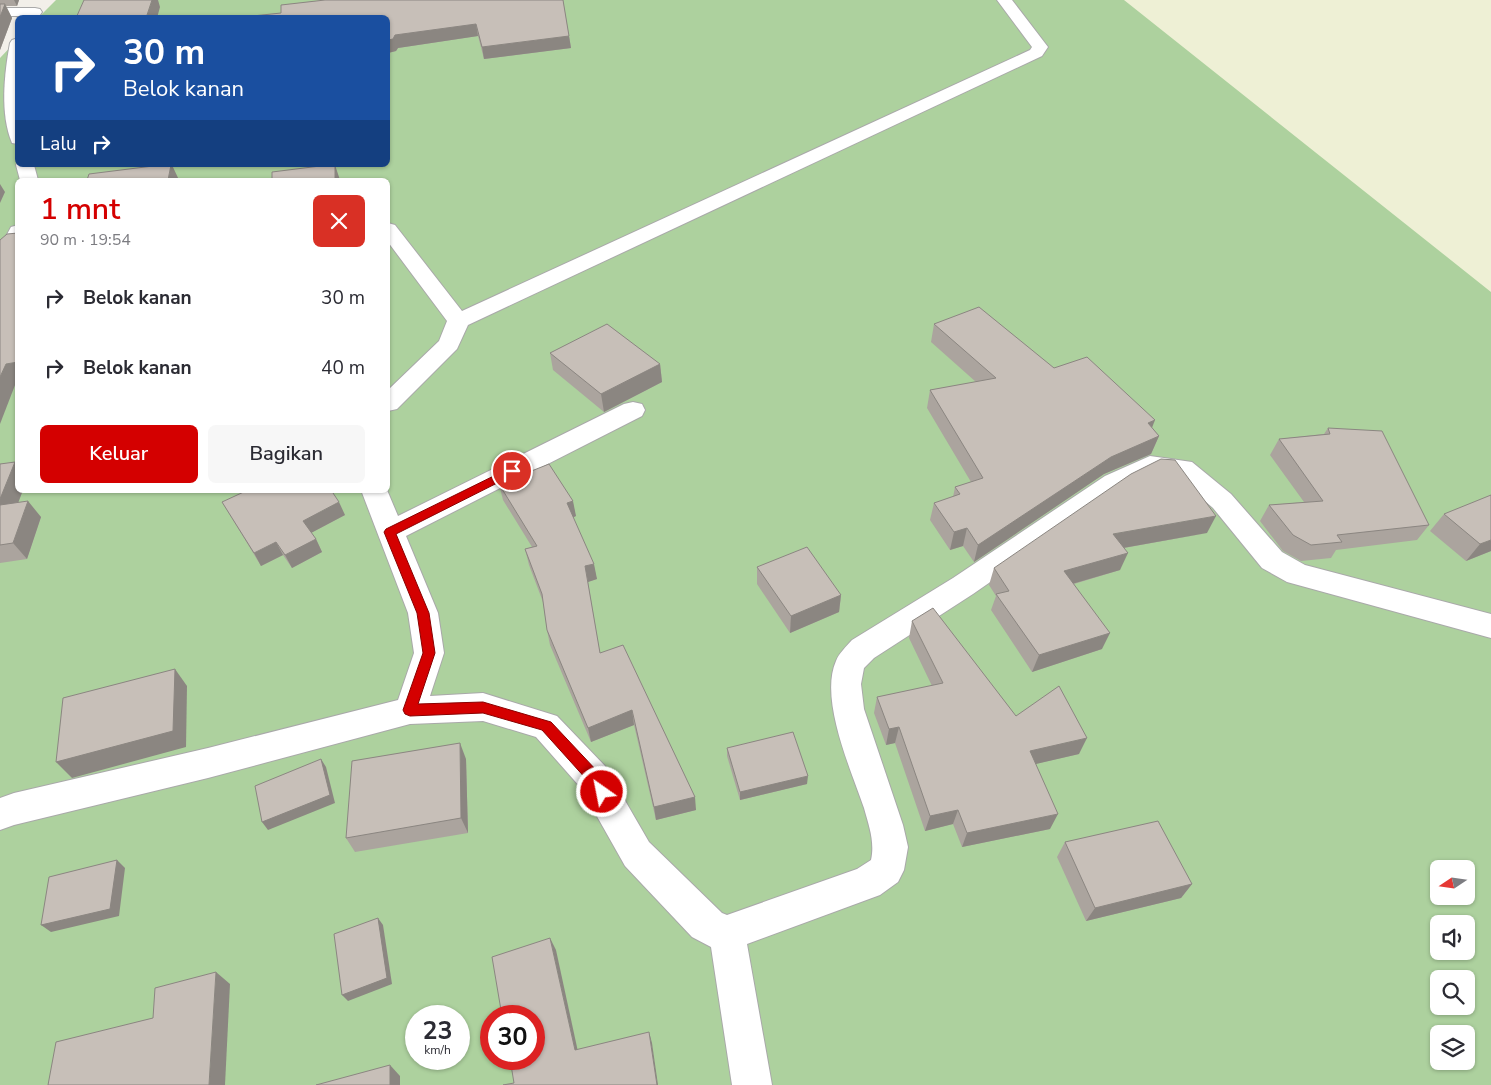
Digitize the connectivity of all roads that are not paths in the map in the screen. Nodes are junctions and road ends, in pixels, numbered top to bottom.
1 (46, 0) edge
2 (1004, 0) edge
3 (0, 12) edge
4 (34, 15) edge
5 (15, 57) edge
6 (15, 129) edge
7 (390, 232) edge
8 (15, 239) edge
9 (0, 252) edge
10 (458, 321) junction
11 (390, 401) edge
12 (633, 410) dead end
13 (375, 493) edge
14 (390, 532) junction
15 (1491, 626) edge
16 (410, 710) junction
17 (0, 814) edge
18 (727, 933) junction
19 (752, 1085) edge

1 - 4 street
2 - 10 street
3 - 4 street
5 - 6 street
7 - 10 street
8 - 9 street
10 - 11 street
12 - 14 street
13 - 14 street
14 - 16 street
15 - 18 street
16 - 17 street
16 - 18 street
18 - 19 street

